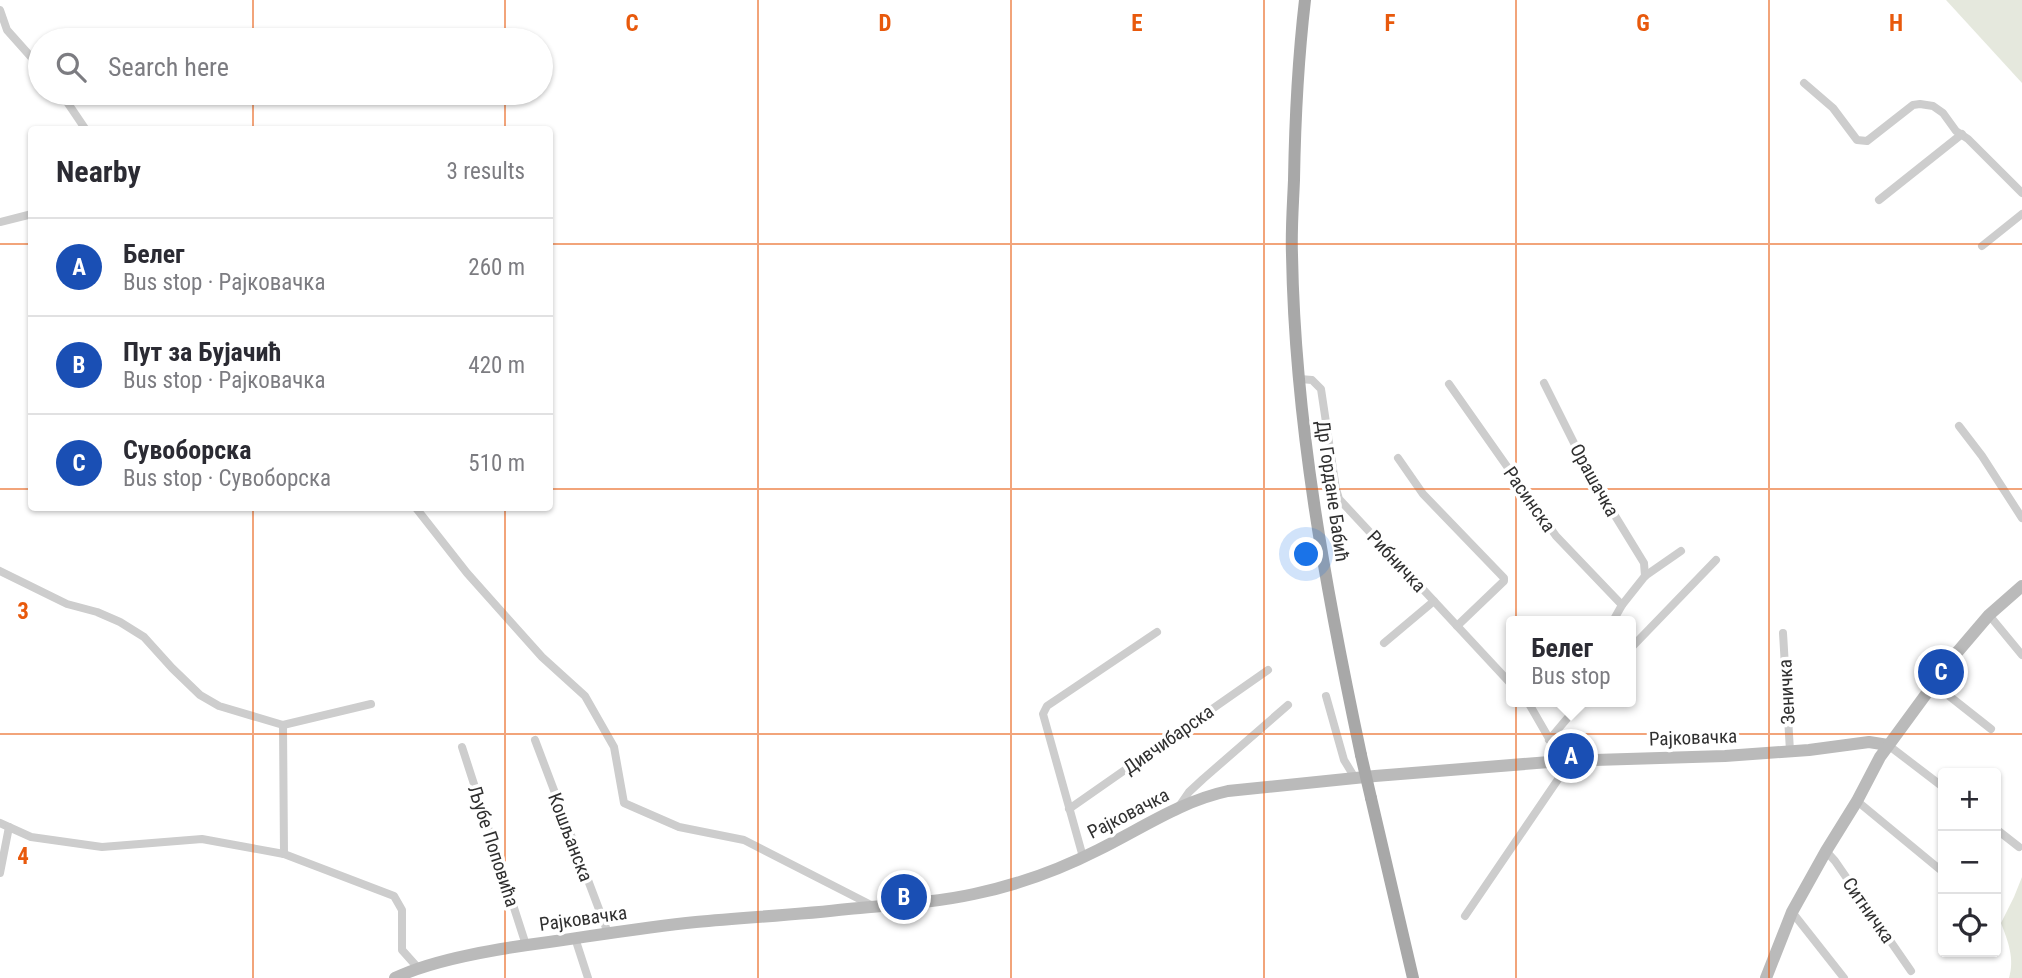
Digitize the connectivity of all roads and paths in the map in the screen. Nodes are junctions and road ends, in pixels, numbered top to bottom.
1 (1305, 0) edge
2 (0, 10) edge
3 (28, 54) edge
4 (1804, 83) dead end
5 (69, 105) edge
6 (83, 126) edge
7 (1962, 134) junction
8 (2022, 193) edge
9 (1879, 200) dead end
10 (2022, 214) edge
11 (28, 215) edge
12 (0, 222) edge
13 (1982, 246) dead end
14 (1300, 379) junction
15 (1544, 383) dead end
16 (1450, 384) dead end
17 (1959, 426) dead end
18 (1398, 458) dead end
19 (418, 511) edge
20 (2022, 518) edge
21 (1682, 551) dead end
22 (1716, 560) dead end
23 (0, 571) edge
24 (1645, 576) junction
25 (2022, 586) edge
26 (1434, 601) junction
27 (1622, 605) junction
28 (1989, 615) junction
29 (1616, 616) edge
30 (1457, 626) junction
31 (1157, 632) dead end
32 (1783, 633) dead end
33 (1384, 643) dead end
34 (1636, 643) edge
35 (2022, 655) edge
36 (1268, 670) dead end
37 (1506, 680) edge
38 (1934, 684) junction
39 (1326, 696) dead end
40 (371, 704) dead end
41 (1288, 705) dead end
42 (1531, 707) edge
43 (1577, 707) edge
44 (283, 724) junction
45 (1991, 729) dead end
46 (535, 740) dead end
47 (1549, 740) junction
48 (1888, 745) junction
49 (462, 747) dead end
50 (1790, 751) junction
51 (1562, 761) junction
52 (1355, 778) junction
53 (1938, 784) edge
54 (1857, 801) junction
55 (1178, 808) junction
56 (1069, 809) junction
57 (0, 823) edge
58 (9, 827) junction
59 (1999, 831) edge
60 (2019, 847) dead end
61 (1826, 851) junction
62 (284, 854) junction
63 (1083, 857) junction
64 (1938, 868) edge
65 (0, 873) edge
66 (873, 906) junction
67 (1792, 912) junction
68 (1465, 916) dead end
69 (608, 933) junction
70 (575, 938) junction
71 (526, 945) junction
72 (419, 969) junction
73 (1911, 971) dead end
74 (395, 978) edge
75 (588, 978) edge
76 (1413, 978) edge
77 (1766, 978) edge
78 (1844, 978) edge

1 - 14 main road, Др Гордане Бабић
2 - 3 street
4 - 7 street
5 - 6 street
7 - 8 street
7 - 9 street
10 - 13 street
11 - 12 street
14 - 26 street, Рибничка
14 - 76 main road, Др Гордане Бабић, bridge
15 - 24 street, Орашачка
16 - 27 street, Расинска
17 - 20 street
18 - 30 street
19 - 66 street
21 - 24 street
22 - 34 street
23 - 44 street
24 - 27 street
25 - 28 main road
26 - 30 street, Рибничка
26 - 33 street, Рибничка
27 - 29 street
28 - 35 street
28 - 38 main road
30 - 37 street, Рибничка
31 - 56 street
32 - 50 street, Зеничка
36 - 56 street, Дивчибарска
38 - 45 street
38 - 48 main road
39 - 52 street
40 - 44 street
41 - 55 street
42 - 47 street
43 - 47 street
44 - 62 street
46 - 69 street, Кошљанска
47 - 51 street
48 - 50 main road, Рајковачка
48 - 53 street
48 - 54 main road
49 - 71 street, Љубе Поповића
50 - 51 main road, Рајковачка
51 - 52 main road, Рајковачка
51 - 68 street
52 - 55 main road, Рајковачка
54 - 61 main road
54 - 64 street
55 - 63 main road, Рајковачка
56 - 63 street
57 - 58 street
58 - 62 street
58 - 65 street
59 - 60 street
61 - 67 main road
61 - 73 street, Ситничка
62 - 72 street
63 - 66 main road, Рајковачка
66 - 69 main road, Рајковачка
67 - 77 main road
67 - 78 street
69 - 70 main road, Рајковачка
70 - 71 main road, Рајковачка
70 - 75 street
71 - 72 main road, Рајковачка
72 - 74 main road, Рајковачка

